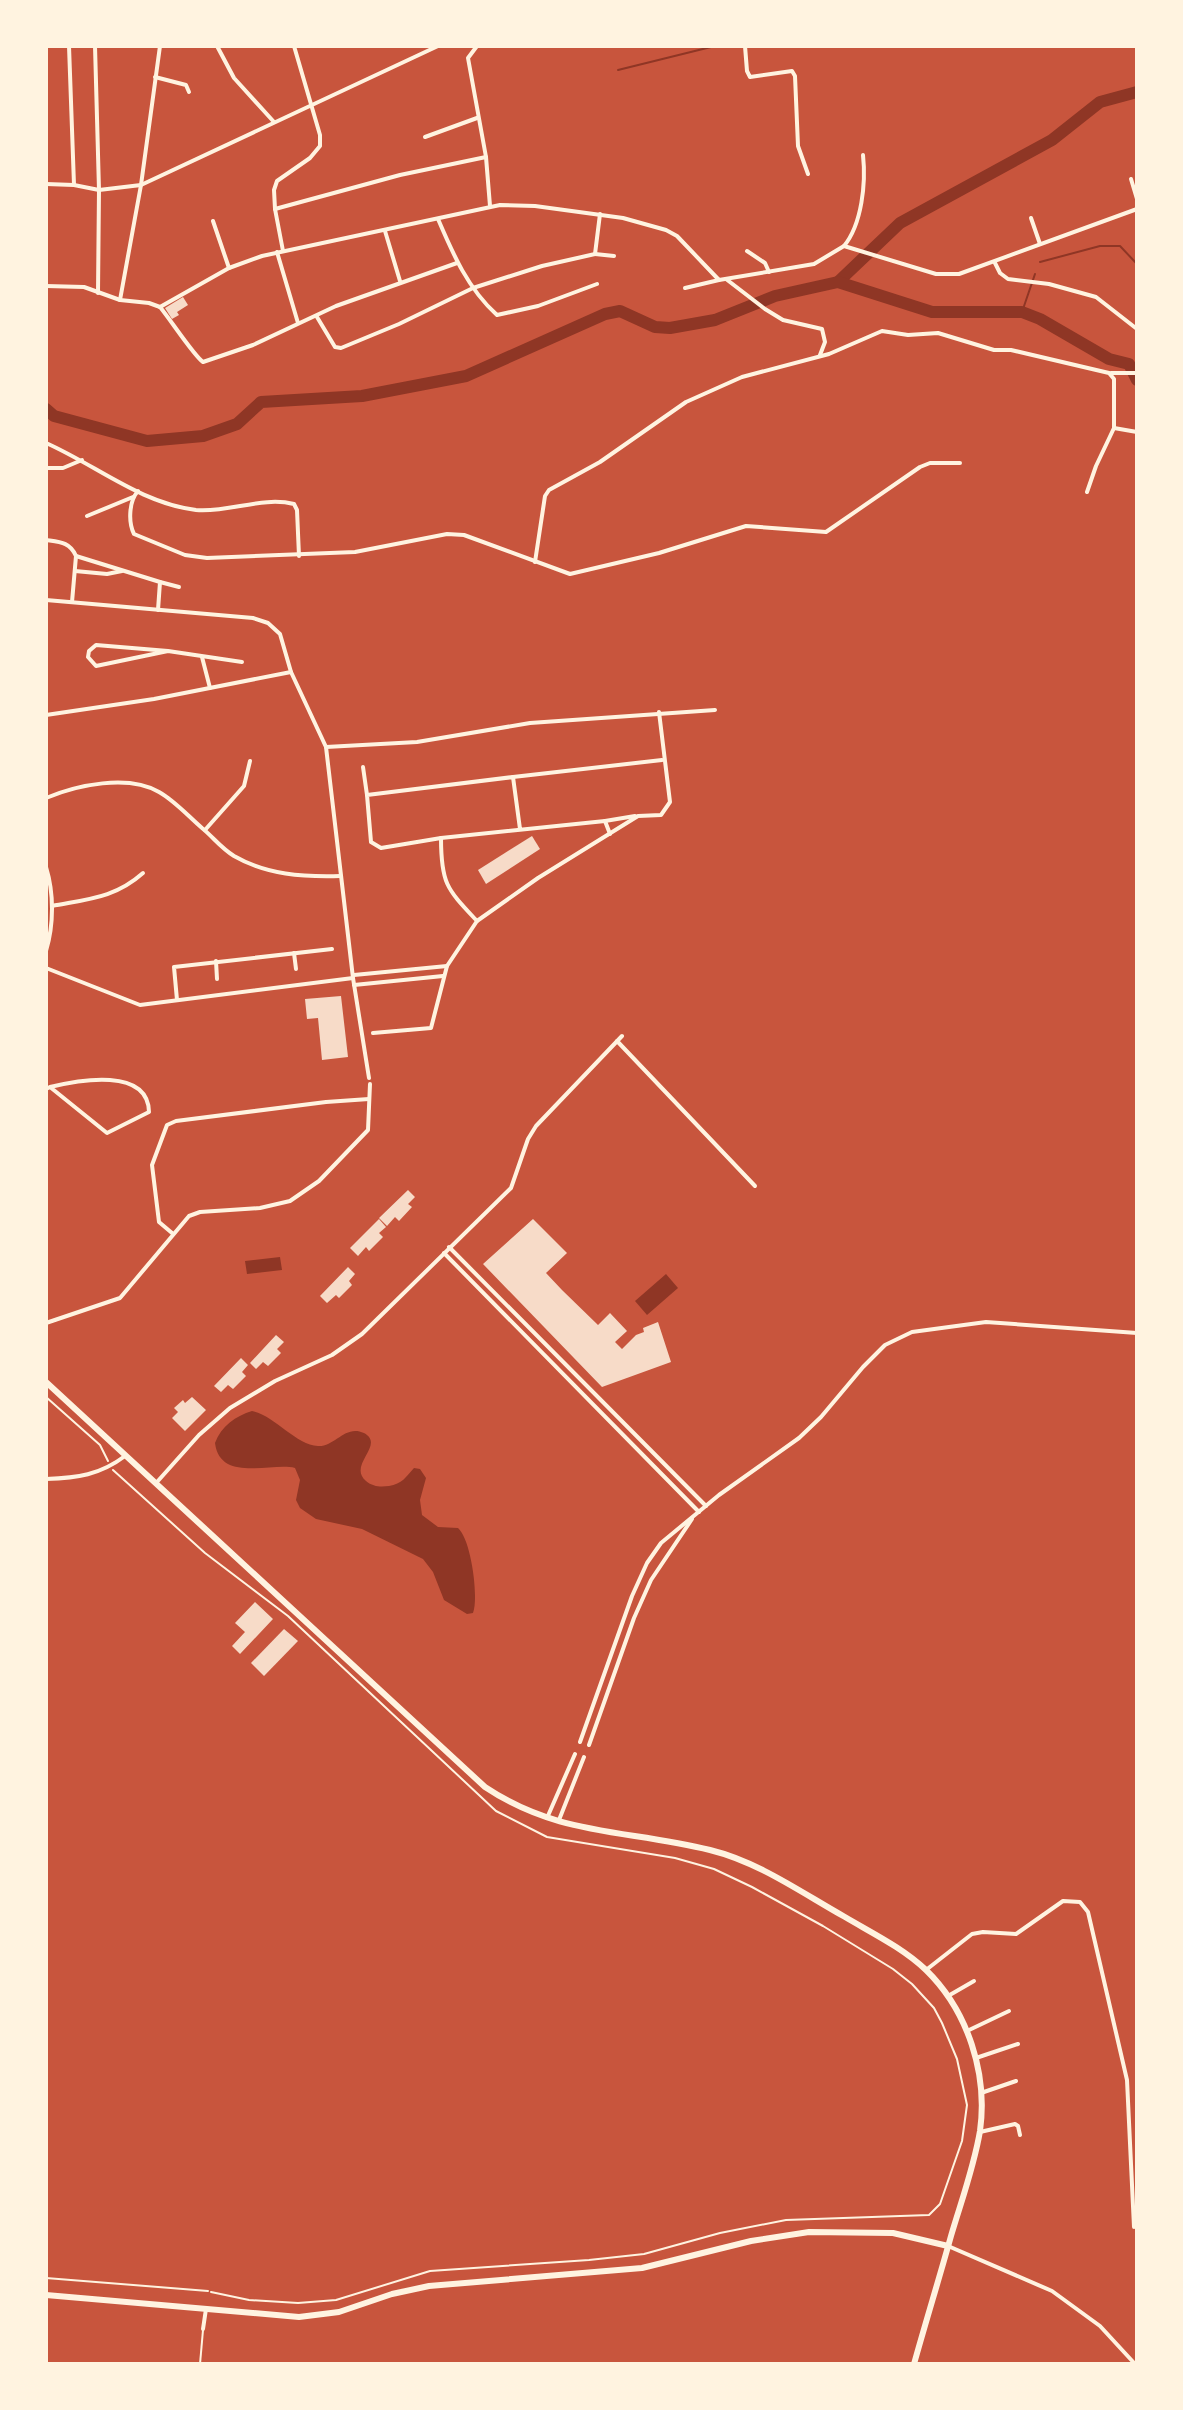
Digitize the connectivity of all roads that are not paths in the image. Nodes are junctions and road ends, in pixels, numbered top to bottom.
1 (69, 46) edge
2 (95, 46) edge
3 (160, 46) edge
4 (217, 46) edge
5 (294, 46) edge
6 (438, 46) edge
7 (477, 46) edge
8 (745, 46) edge
9 (155, 77) junction
10 (189, 92) dead end
11 (311, 104) junction
12 (477, 118) junction
13 (274, 122) junction
14 (425, 137) dead end
15 (863, 155) dead end
16 (486, 157) junction
17 (808, 174) dead end
18 (1131, 179) dead end
19 (46, 184) edge
20 (74, 185) junction
21 (141, 185) junction
22 (99, 190) junction
23 (1137, 199) edge
24 (490, 207) junction
25 (275, 209) junction
26 (1137, 209) edge
27 (600, 214) junction
28 (1031, 218) dead end
29 (438, 219) junction
30 (213, 221) dead end
31 (385, 231) junction
32 (1040, 244) junction
33 (846, 247) junction
34 (280, 251) junction
35 (747, 251) dead end
36 (595, 254) junction
37 (614, 256) dead end
38 (457, 263) junction
39 (995, 263) junction
40 (229, 268) junction
41 (769, 272) junction
42 (726, 279) junction
43 (719, 280) junction
44 (400, 281) junction
45 (597, 284) dead end
46 (46, 286) edge
47 (473, 288) junction
48 (685, 288) dead end
49 (98, 293) junction
50 (120, 300) junction
51 (160, 307) junction
52 (317, 317) junction
53 (298, 323) junction
54 (1137, 329) edge
55 (820, 355) junction
56 (1109, 373) junction
57 (1137, 373) edge
58 (1114, 428) junction
59 (1137, 432) edge
60 (46, 443) edge
61 (83, 460) junction
62 (960, 463) dead end
63 (46, 468) edge
64 (138, 491) junction
65 (1087, 492) dead end
66 (133, 497) junction
67 (87, 516) dead end
68 (46, 540) edge
69 (76, 556) junction
70 (299, 556) junction
71 (535, 562) junction
72 (74, 571) junction
73 (124, 571) junction
74 (160, 582) junction
75 (179, 587) dead end
76 (46, 600) edge
77 (72, 602) junction
78 (158, 610) junction
79 (126, 647) junction
80 (168, 651) junction
81 (202, 657) junction
82 (129, 661) junction
83 (242, 662) dead end
84 (291, 672) junction
85 (210, 688) junction
86 (715, 710) dead end
87 (659, 712) junction
88 (46, 715) edge
89 (326, 747) junction
90 (663, 760) junction
91 (250, 761) dead end
92 (363, 767) dead end
93 (513, 777) junction
94 (367, 795) junction
95 (46, 798) edge
96 (638, 816) junction
97 (605, 821) junction
98 (520, 829) junction
99 (205, 830) junction
100 (610, 834) junction
101 (441, 838) junction
102 (46, 867) edge
103 (143, 873) dead end
104 (340, 876) junction
105 (52, 906) junction
106 (477, 921) junction
107 (332, 949) dead end
108 (46, 951) edge
109 (294, 953) junction
110 (216, 961) junction
111 (447, 966) junction
112 (46, 968) edge
113 (296, 969) dead end
114 (443, 976) junction
115 (217, 979) dead end
116 (353, 979) junction
117 (177, 1000) junction
118 (373, 1033) dead end
119 (622, 1036) dead end
120 (617, 1041) junction
121 (48, 1088) edge
122 (369, 1099) junction
123 (755, 1186) dead end
124 (172, 1233) junction
125 (449, 1247) junction
126 (444, 1253) junction
127 (46, 1323) edge
128 (1137, 1333) edge
129 (46, 1382) edge
130 (125, 1456) junction
131 (46, 1479) edge
132 (156, 1483) junction
133 (706, 1506) junction
134 (699, 1512) junction
135 (694, 1517) junction
136 (580, 1742) dead end
137 (589, 1745) dead end
138 (575, 1754) dead end
139 (584, 1757) dead end
140 (547, 1819) junction
141 (558, 1823) junction
142 (926, 1970) junction
143 (974, 1981) dead end
144 (948, 1997) junction
145 (1009, 2011) dead end
146 (967, 2031) junction
147 (1018, 2044) dead end
148 (976, 2058) junction
149 (1016, 2081) dead end
150 (981, 2093) junction
151 (979, 2132) junction
152 (1020, 2135) dead end
153 (1134, 2227) dead end
154 (948, 2246) junction
155 (46, 2278) edge
156 (208, 2291) road end
157 (46, 2295) edge
158 (206, 2309) junction
159 (203, 2329) joint
160 (200, 2364) edge
161 (914, 2364) edge
162 (1135, 2364) edge

1 - 20 street
2 - 22 street
3 - 9 street
4 - 13 street
5 - 11 street
6 - 11 street
7 - 12 street
8 - 17 street
9 - 10 street
9 - 21 street
11 - 13 street
11 - 25 street
12 - 14 street
12 - 16 street
13 - 21 street
15 - 33 street
16 - 24 street
16 - 25 street
18 - 23 street
19 - 20 street
20 - 22 street
21 - 22 street
21 - 50 street
22 - 49 street
24 - 27 street
24 - 29 street
25 - 34 street
26 - 32 street
27 - 36 street
27 - 43 street
28 - 32 street
29 - 31 street
29 - 38 street
30 - 40 street
31 - 34 street
31 - 44 street
32 - 39 street
33 - 39 street
33 - 41 street
34 - 40 street
34 - 53 street
35 - 41 street
36 - 37 street
36 - 47 street
38 - 44 street
38 - 47 street
39 - 54 street
40 - 51 street
41 - 42 street
42 - 43 street
42 - 55 street
43 - 48 street
44 - 52 street
45 - 47 street
46 - 49 street
47 - 52 street
49 - 50 street
50 - 51 street
51 - 53 street
52 - 53 street
55 - 56 street
55 - 71 street
56 - 57 street
56 - 58 street
58 - 59 street
58 - 65 street
60 - 61 street
61 - 63 street
61 - 64 street
62 - 71 street
64 - 66 street
64 - 70 street
66 - 67 street
66 - 70 street
68 - 69 street
69 - 72 street
69 - 73 street
70 - 71 street
72 - 73 street
72 - 77 street
73 - 74 street
74 - 75 street
74 - 78 street
76 - 77 street
77 - 78 street
78 - 84 street
79 - 80 street
79 - 82 street
79 - 82 street
80 - 81 street
80 - 82 street
81 - 83 street
81 - 85 street
84 - 85 street
84 - 89 street
85 - 88 street
86 - 87 street
87 - 89 street
87 - 90 street
89 - 104 street
90 - 93 street
90 - 96 street
91 - 99 street
92 - 94 street
93 - 94 street
93 - 98 street
94 - 101 street
95 - 99 street
96 - 97 street
96 - 100 street
97 - 98 street
97 - 100 street
98 - 101 street
99 - 104 street
100 - 106 street
101 - 106 street
102 - 105 street
103 - 105 street
104 - 116 street
105 - 108 street
106 - 111 street
107 - 109 street
109 - 110 street
109 - 113 street
110 - 115 street
110 - 117 street
111 - 114 street
111 - 116 street
112 - 117 street
114 - 116 street
114 - 118 street
116 - 117 street
116 - 122 street
119 - 120 street
120 - 123 street
120 - 125 street
121 - 121 street
122 - 124 street
122 - 124 street
124 - 127 street
125 - 126 street
125 - 133 street
126 - 132 street
126 - 134 street
128 - 133 street
129 - 130 main road
130 - 131 street
130 - 132 main road
132 - 140 main road
133 - 134 street
134 - 135 street
135 - 136 street
135 - 137 street
138 - 140 street
139 - 141 street
140 - 141 main road
141 - 142 main road
142 - 144 main road
142 - 153 street
143 - 144 street
144 - 146 main road
145 - 146 street
146 - 148 main road
147 - 148 street
148 - 150 main road
149 - 150 street
150 - 151 main road
151 - 152 street
151 - 154 main road
154 - 158 main road
154 - 161 main road
154 - 162 street
155 - 156 lane
157 - 158 main road
158 - 159 street
159 - 160 lane

